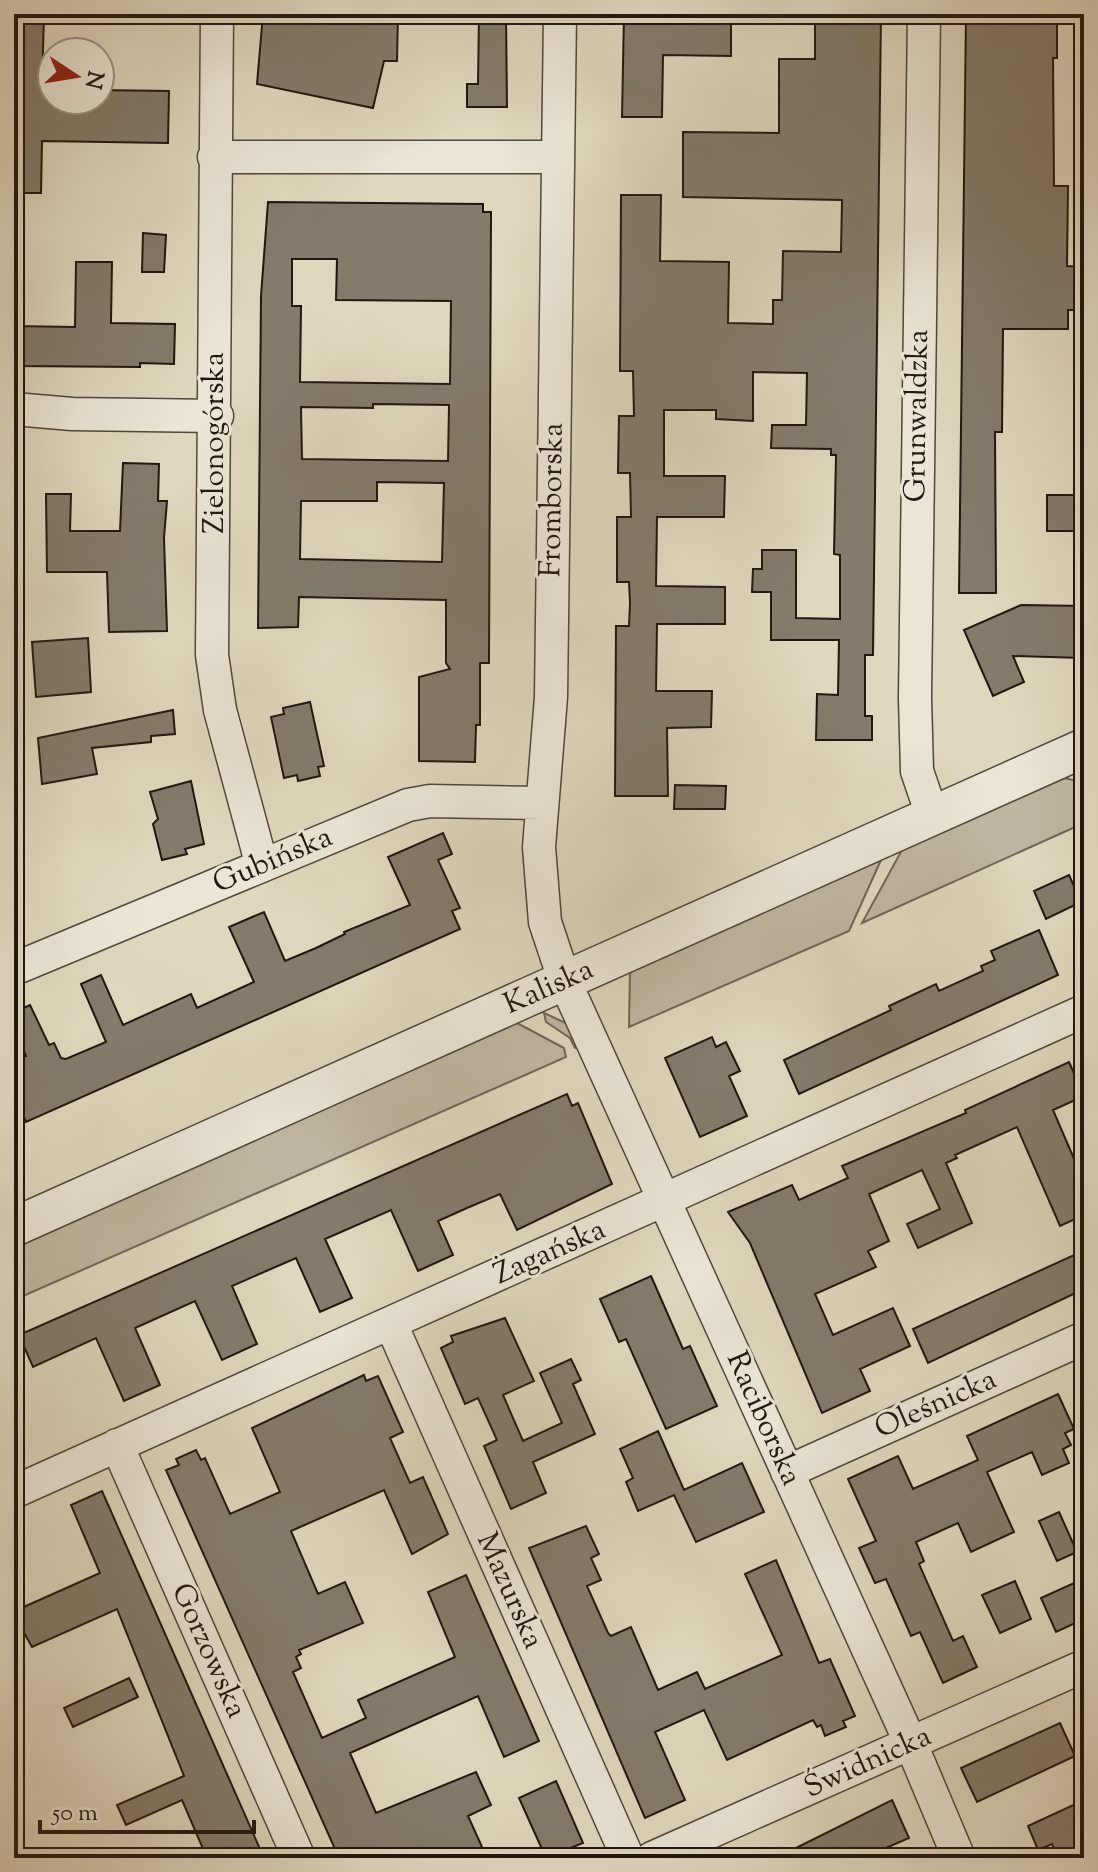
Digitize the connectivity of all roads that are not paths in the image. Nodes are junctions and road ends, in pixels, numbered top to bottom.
1 (217, 14) edge
2 (560, 14) edge
3 (924, 14) edge
4 (214, 157) junction
5 (558, 157) junction
6 (14, 409) edge
7 (217, 416) junction
8 (1084, 748) edge
9 (541, 803) junction
10 (932, 815) junction
11 (262, 866) junction
12 (14, 969) edge
13 (565, 982) junction
14 (1084, 1011) edge
15 (665, 1201) junction
16 (14, 1227) edge
17 (391, 1324) junction
18 (1084, 1338) edge
19 (117, 1445) junction
20 (787, 1472) junction
21 (14, 1492) edge
22 (1084, 1666) edge
23 (911, 1744) junction
24 (299, 1858) edge
25 (628, 1858) edge
26 (652, 1858) edge
27 (959, 1858) edge

1 - 4 street, Zielonogórska
2 - 5 street, Fromborska
3 - 10 street, Grunwaldzka
4 - 5 street
4 - 7 street, Zielonogórska
5 - 9 street, Fromborska
6 - 7 street
7 - 11 street, Zielonogórska
8 - 10 street, Kaliska
9 - 11 street, Gubińska
9 - 13 street, Fromborska
10 - 13 street, Kaliska
11 - 12 street, Gubińska
13 - 15 street, Raciborska
13 - 16 street, Kaliska
14 - 15 street, Żagańska
15 - 17 street, Żagańska
15 - 20 street, Raciborska
17 - 19 street, Żagańska
17 - 25 street, Mazurska
18 - 20 street, Oleśnicka
19 - 21 street, Żagańska
19 - 24 street, Gorzowska
20 - 23 street, Raciborska
22 - 23 street, Świdnicka
23 - 26 street, Świdnicka
23 - 27 street, Raciborska

